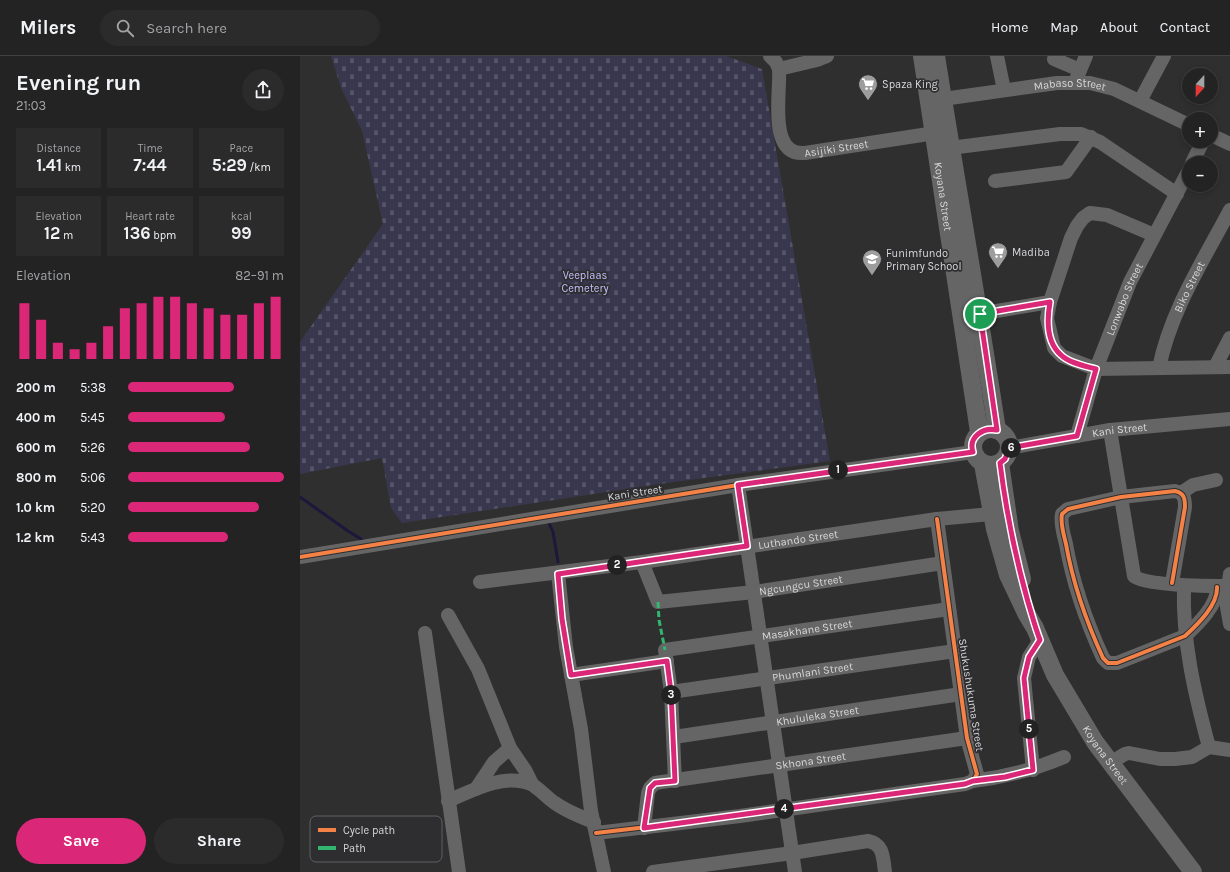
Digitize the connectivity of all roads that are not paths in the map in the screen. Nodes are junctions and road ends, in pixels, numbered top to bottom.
1 (827, 56) edge
2 (922, 56) edge
3 (936, 56) edge
4 (997, 56) edge
5 (1086, 56) edge
6 (1164, 56) edge
7 (1054, 57) edge
8 (776, 61) edge
9 (1077, 76) junction
10 (1057, 83) junction
11 (1004, 90) junction
12 (943, 99) junction
13 (1140, 101) junction
14 (1182, 122) edge
15 (935, 134) junction
16 (1090, 137) junction
17 (1218, 138) edge
18 (1230, 144) edge
19 (950, 148) junction
20 (995, 181) dead end
21 (1182, 184) edge
22 (1177, 194) junction
23 (1230, 210) edge
24 (1154, 235) junction
25 (1050, 302) junction
26 (980, 314) junction
27 (1230, 338) edge
28 (1215, 367) junction
29 (1230, 367) edge
30 (1159, 368) junction
31 (1096, 369) junction
32 (1230, 419) edge
33 (997, 430) junction
34 (1110, 430) junction
35 (979, 432) junction
36 (1077, 436) junction
37 (1005, 456) junction
38 (978, 458) junction
39 (1216, 480) dead end
40 (738, 485) junction
41 (1181, 493) junction
42 (1121, 497) junction
43 (992, 514) junction
44 (937, 519) junction
45 (747, 546) junction
46 (300, 557) edge
47 (642, 562) junction
48 (943, 563) junction
49 (558, 574) junction
50 (480, 582) dead end
51 (1226, 583) edge
52 (1178, 585) junction
53 (754, 592) junction
54 (949, 609) junction
55 (448, 615) dead end
56 (1230, 624) edge
57 (425, 633) dead end
58 (1037, 634) junction
59 (1185, 636) junction
60 (760, 637) junction
61 (955, 651) junction
62 (666, 656) junction
63 (571, 675) junction
64 (766, 679) junction
65 (671, 692) junction
66 (961, 694) junction
67 (773, 723) junction
68 (674, 737) junction
69 (967, 738) junction
70 (1209, 747) junction
71 (510, 748) junction
72 (1230, 750) edge
73 (1064, 757) dead end
74 (1110, 763) junction
75 (780, 766) junction
76 (1033, 770) junction
77 (675, 781) junction
78 (973, 781) junction
79 (532, 784) junction
80 (476, 789) junction
81 (448, 800) junction
82 (786, 808) junction
83 (595, 828) junction
84 (644, 828) junction
85 (792, 853) junction
86 (1192, 870) edge
87 (459, 872) edge
88 (604, 872) edge
89 (653, 872) edge
90 (795, 872) edge
91 (885, 872) edge

1 - 8 street
2 - 15 main road, Koyana Street
3 - 12 main road, Koyana Street
4 - 11 street
5 - 9 street
6 - 13 street
7 - 9 street
7 - 10 street
8 - 15 street, Asijiki Street
9 - 10 street, Mabaso Street
9 - 13 street, Mabaso Street
10 - 11 street, Mabaso Street
11 - 12 street, Mabaso Street
12 - 19 main road, Koyana Street
13 - 14 street, Mabaso Street
15 - 35 main road, Koyana Street
16 - 19 street
16 - 20 street
16 - 22 street
17 - 18 street
19 - 26 main road, Koyana Street
21 - 22 street, Lonwabo Street
22 - 24 street, Lonwabo Street
23 - 30 street, Biko Street
24 - 25 street
24 - 31 street, Lonwabo Street
25 - 26 street
25 - 31 street
26 - 33 main road, Koyana Street
27 - 28 street
28 - 29 street
28 - 30 street
30 - 31 street
31 - 36 street, Lonwabo Street
32 - 34 street, Kani Street
33 - 35 main road
33 - 37 main road
34 - 36 street, Kani Street
34 - 42 street
35 - 38 main road
36 - 37 street, Kani Street
37 - 38 main road
37 - 58 main road, Koyana Street
38 - 40 street, Kani Street
38 - 43 main road, Koyana Street
39 - 41 street
40 - 45 street
40 - 46 street, Kani Street
41 - 42 street
41 - 52 street
42 - 52 street
42 - 59 street
43 - 44 street, Luthando Street
43 - 58 main road, Koyana Street
44 - 45 street, Luthando Street
44 - 48 street, Shukushukuma Street
45 - 47 street, Luthando Street
45 - 53 street
47 - 49 street, Luthando Street
47 - 53 street, Ngcungcu Street
48 - 53 street, Ngcungcu Street
48 - 54 street, Shukushukuma Street
49 - 50 street, Luthando Street
49 - 63 street
51 - 52 street
51 - 56 street
51 - 59 street
52 - 59 street
53 - 60 street
54 - 60 street, Masakhane Street
54 - 61 street, Shukushukuma Street
55 - 71 street
57 - 81 street
58 - 74 main road, Koyana Street
58 - 76 street
59 - 70 street
60 - 62 street, Masakhane Street
60 - 64 street
61 - 64 street, Phumlani Street
61 - 66 street, Shukushukuma Street
62 - 63 street, Masakhane Street
62 - 65 street
63 - 83 street
64 - 65 street, Phumlani Street
64 - 67 street
65 - 68 street
66 - 67 street, Khululeka Street
66 - 69 street, Shukushukuma Street
67 - 68 street, Khululeka Street
67 - 75 street
68 - 77 street
69 - 75 street, Skhona Street
69 - 78 street, Shukushukuma Street
70 - 72 street
70 - 74 street
71 - 79 street
71 - 80 street
73 - 76 street
74 - 86 main road, Koyana Street
75 - 77 street, Skhona Street
75 - 82 street
76 - 78 street
77 - 84 street, Skhona Street
78 - 82 street
79 - 80 street
79 - 83 street
80 - 81 street
81 - 87 street
82 - 84 street
82 - 85 street
83 - 84 street
83 - 88 street
85 - 89 street
85 - 90 street
85 - 91 street

